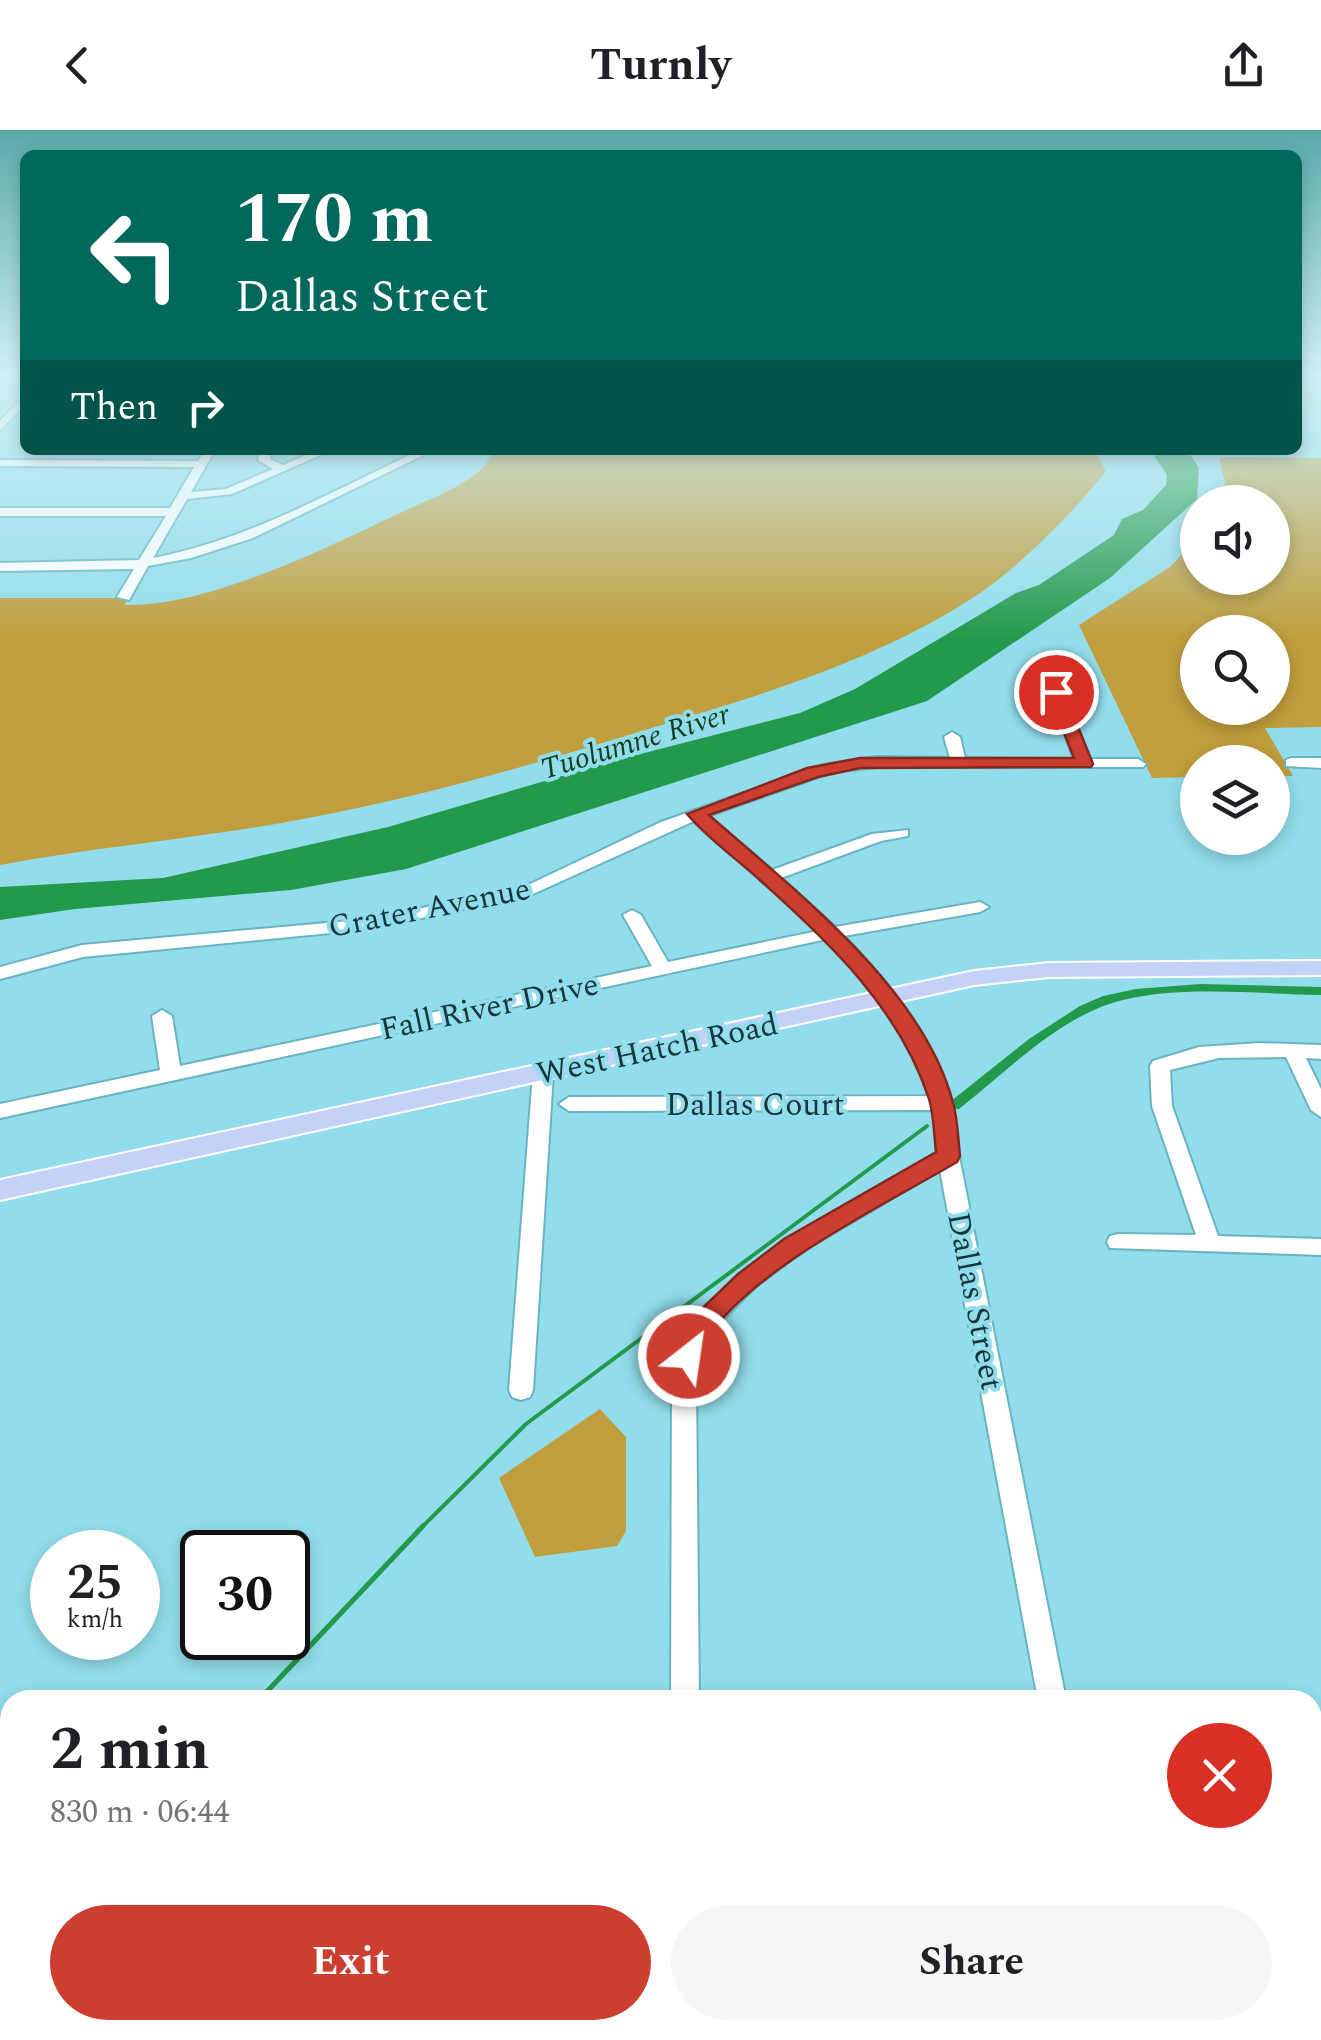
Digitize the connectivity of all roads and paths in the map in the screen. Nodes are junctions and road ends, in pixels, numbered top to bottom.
1 (269, 462) edge
2 (299, 462) edge
3 (404, 462) edge
4 (0, 464) edge
5 (202, 464) joint
6 (283, 469) junction
7 (183, 496) junction
8 (0, 512) edge
9 (173, 512) junction
10 (142, 564) junction
11 (0, 567) edge
12 (124, 597) dead end
13 (1056, 692) dead end
14 (952, 737) dead end
15 (959, 763) junction
16 (1084, 764) junction
17 (1138, 764) dead end
18 (1291, 764) dead end
19 (1321, 764) edge
20 (696, 814) junction
21 (902, 833) dead end
22 (768, 877) junction
23 (980, 907) dead end
24 (632, 915) dead end
25 (832, 933) junction
26 (1321, 968) edge
27 (663, 969) junction
28 (0, 972) edge
29 (886, 998) junction
30 (162, 1016) dead end
31 (1293, 1052) junction
32 (1321, 1052) edge
33 (544, 1072) junction
34 (171, 1074) junction
35 (942, 1103) junction
36 (568, 1104) dead end
37 (1321, 1110) edge
38 (0, 1111) edge
39 (948, 1156) junction
40 (0, 1190) edge
41 (1118, 1242) dead end
42 (1210, 1242) junction
43 (1321, 1247) edge
44 (521, 1390) dead end
45 (685, 1690) edge
46 (1050, 1690) edge

1 - 6 street
2 - 6 street
3 - 10 street
4 - 5 street
5 - 7 street
6 - 7 street
7 - 9 street
8 - 9 street
9 - 10 street
10 - 11 street
10 - 12 street
13 - 16 street
14 - 15 street
15 - 16 street, Crater Avenue
15 - 20 street, Crater Avenue
16 - 17 street, Crater Avenue
18 - 19 street
20 - 22 street, Dallas Street
20 - 28 street, Crater Avenue
21 - 22 street
22 - 25 street, Dallas Street
23 - 25 street, Fall River Drive
24 - 27 street
25 - 27 street, Fall River Drive
25 - 29 street, Dallas Street
26 - 29 main road, West Hatch Road
27 - 34 street, Fall River Drive
29 - 33 main road, West Hatch Road
29 - 35 street, Dallas Street
30 - 34 street
31 - 32 street
31 - 37 street
31 - 42 street
33 - 40 main road, West Hatch Road
33 - 44 street
34 - 38 street, Fall River Drive
35 - 36 street, Dallas Court
35 - 39 street, Dallas Street
39 - 45 street
39 - 46 street, Dallas Street
41 - 42 street
42 - 43 street

